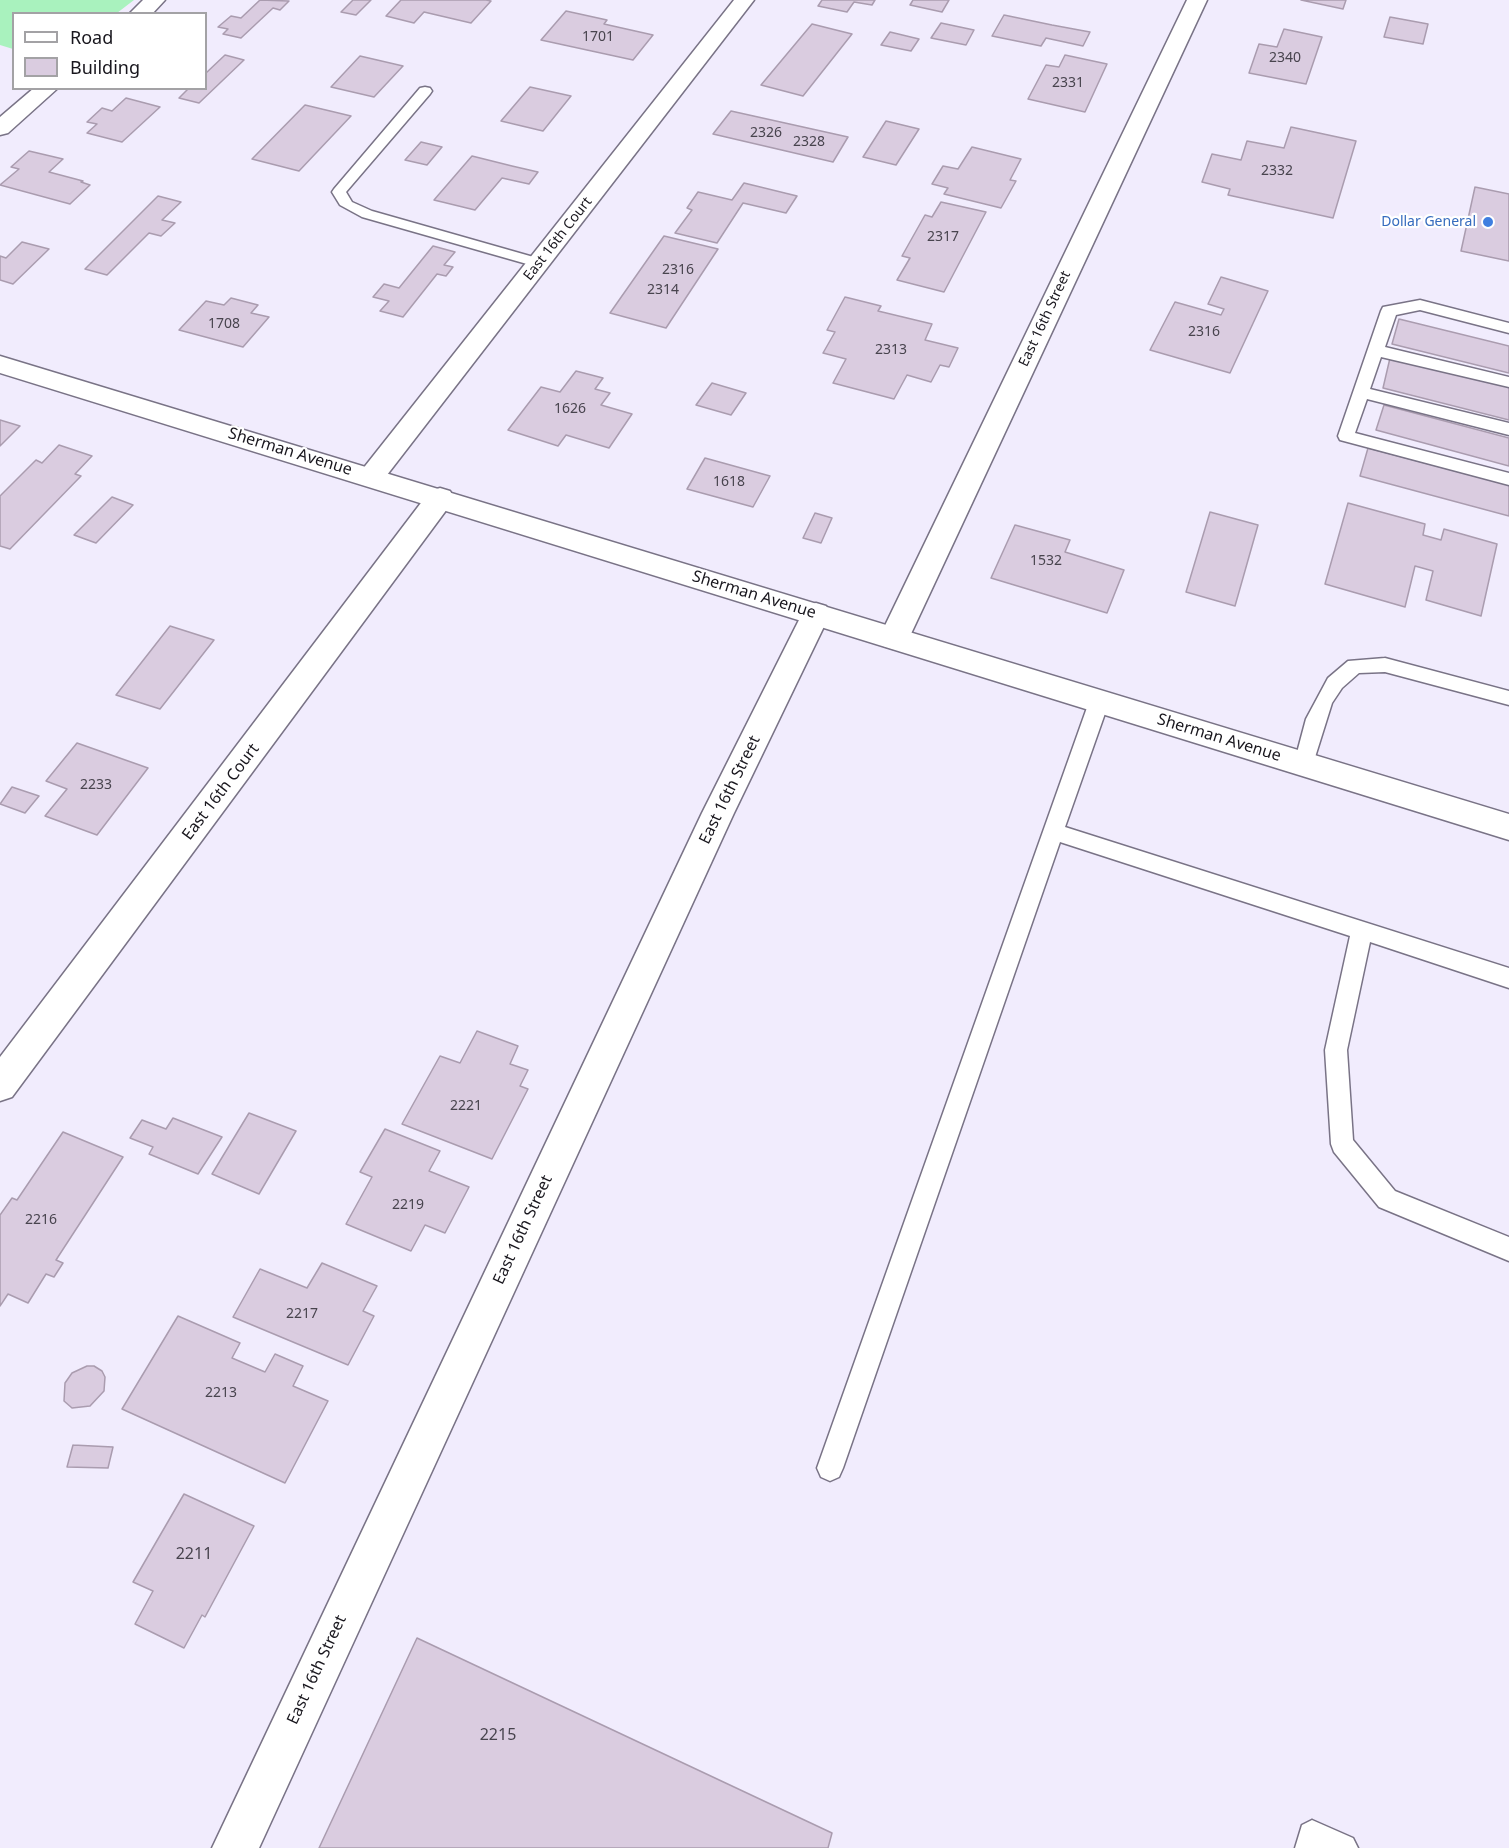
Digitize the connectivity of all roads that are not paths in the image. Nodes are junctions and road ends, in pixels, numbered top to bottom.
1 (155, 0) edge
2 (1197, 0) edge
3 (738, 1) edge
4 (141, 12) edge
5 (46, 90) edge
6 (425, 91) dead end
7 (0, 128) edge
8 (539, 263) junction
9 (1509, 328) edge
10 (1376, 350) junction
11 (0, 364) edge
12 (1509, 382) edge
13 (1361, 392) junction
14 (1509, 429) edge
15 (371, 477) junction
16 (1509, 479) edge
17 (440, 498) junction
18 (816, 614) junction
19 (894, 638) junction
20 (1509, 699) edge
21 (1099, 702) junction
22 (1304, 764) junction
23 (1509, 827) edge
24 (1055, 832) junction
25 (1362, 931) junction
26 (1509, 978) edge
27 (0, 1085) edge
28 (1509, 1249) edge
29 (830, 1468) dead end
30 (234, 1848) edge
31 (1310, 1848) edge
32 (1343, 1848) edge

1 - 4 street
2 - 19 street, East 16th Street
3 - 8 street, East 16th Court
5 - 7 street
6 - 8 lane
8 - 15 street, East 16th Court
9 - 10 lane
10 - 12 lane
10 - 13 lane
11 - 15 street, Sherman Avenue
13 - 14 lane
13 - 16 lane
15 - 17 street, Sherman Avenue
17 - 18 street, Sherman Avenue
17 - 27 street, East 16th Court
18 - 19 street, Sherman Avenue
18 - 30 street, East 16th Street
19 - 21 street, Sherman Avenue
20 - 22 lane
21 - 22 street, Sherman Avenue
21 - 24 lane
22 - 23 street, Sherman Avenue
24 - 25 lane
24 - 29 lane
25 - 26 lane
25 - 28 lane
31 - 32 lane

